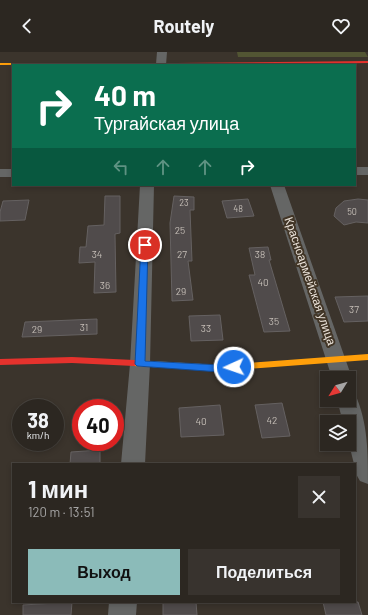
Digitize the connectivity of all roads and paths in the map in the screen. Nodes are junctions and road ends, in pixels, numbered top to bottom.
1 (162, 52) edge
2 (368, 62) edge
3 (0, 64) edge
4 (156, 64) edge
5 (247, 64) edge
6 (356, 171) edge
7 (368, 171) edge
8 (0, 173) edge
9 (12, 173) edge
10 (147, 186) edge
11 (277, 186) edge
12 (368, 357) edge
13 (336, 358) junction
14 (0, 362) edge
15 (140, 364) junction
16 (340, 371) edge
17 (350, 407) edge
18 (133, 463) edge
19 (368, 474) edge
20 (123, 603) edge
21 (122, 615) edge

1 - 4 street
2 - 5 street
3 - 4 street
4 - 5 street
6 - 7 street
8 - 9 street
10 - 15 street
11 - 13 street, Красноармейская улица
12 - 13 street
13 - 15 street
13 - 16 street, Красноармейская улица
14 - 15 street
15 - 18 street
17 - 19 street
20 - 21 street

